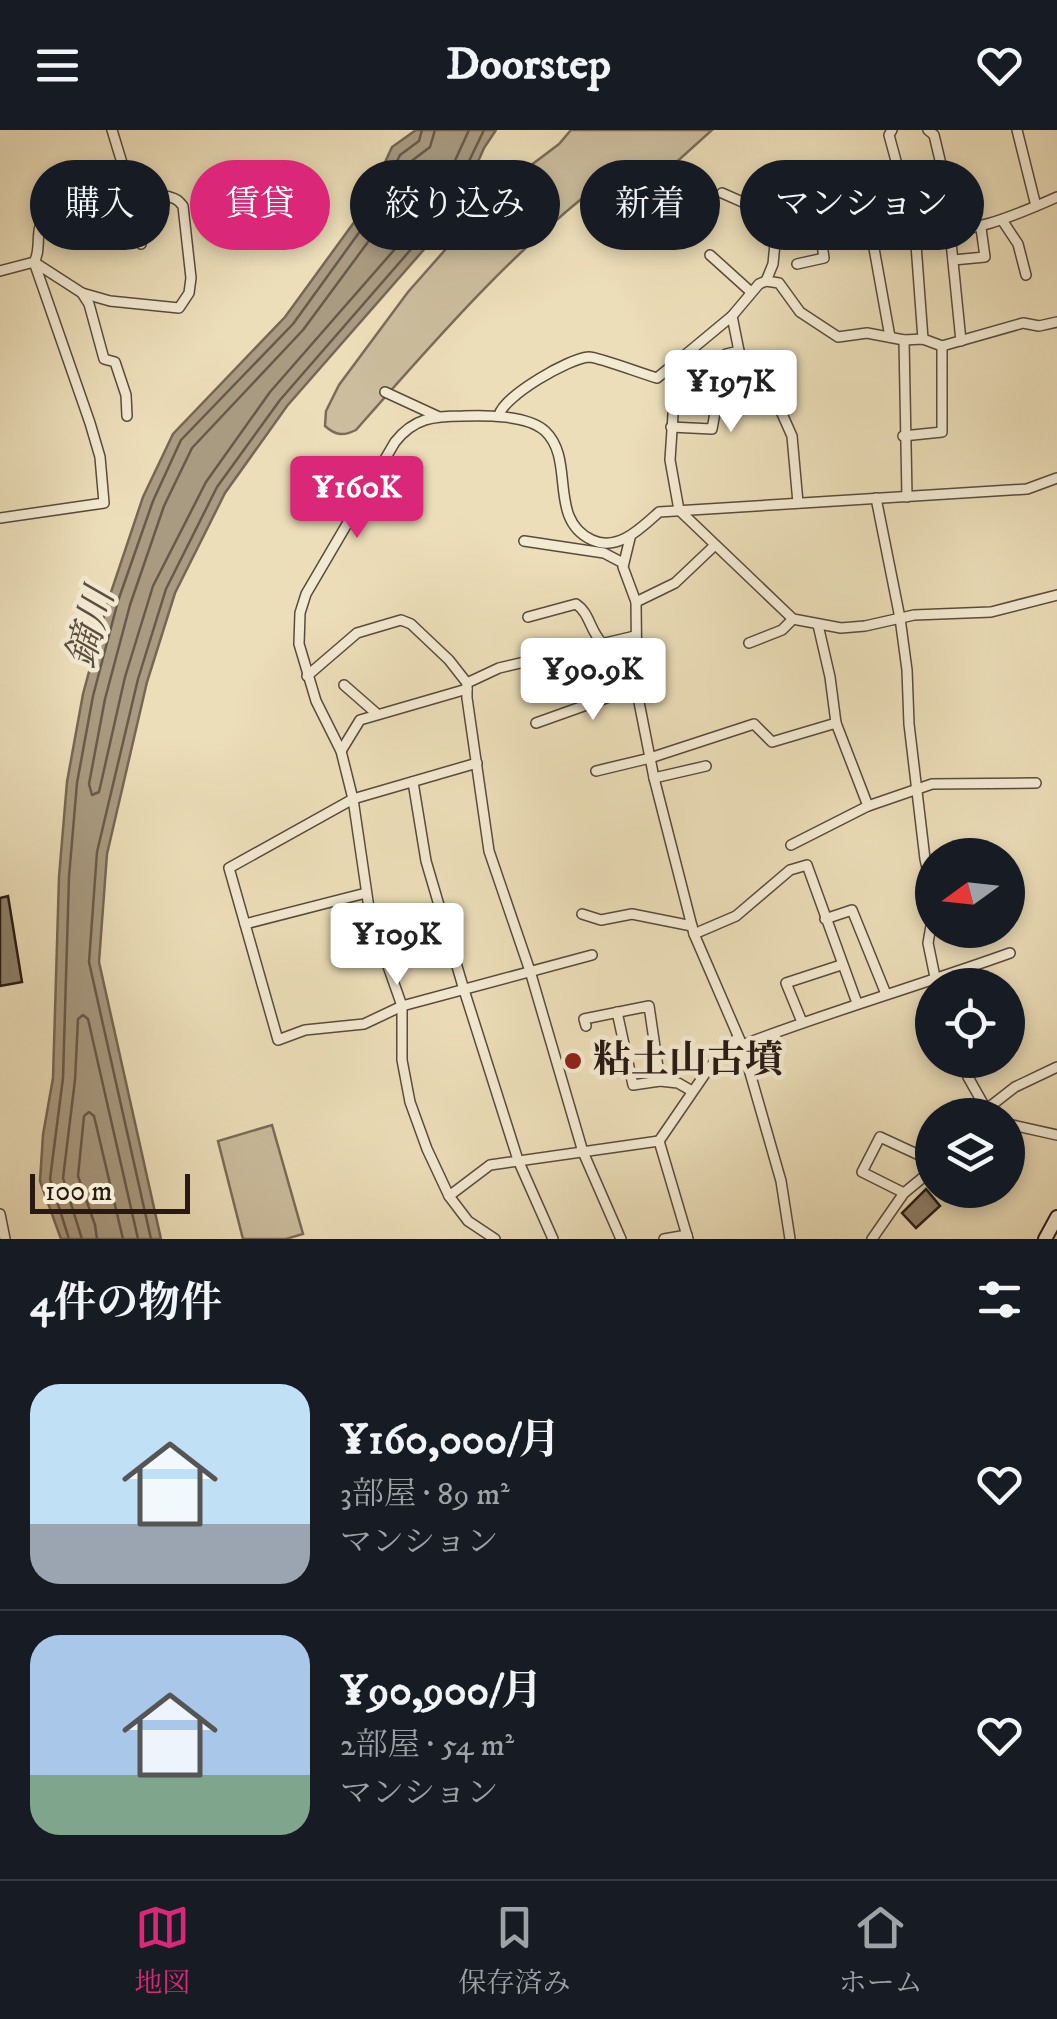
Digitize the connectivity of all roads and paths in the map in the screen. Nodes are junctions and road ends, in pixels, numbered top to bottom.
1 (112, 130) edge
2 (892, 130) edge
3 (928, 130) edge
4 (1017, 130) edge
5 (122, 160) edge
6 (896, 160) edge
7 (939, 160) edge
8 (722, 193) dead end
9 (1057, 196) edge
10 (170, 198) edge
11 (740, 201) edge
12 (1036, 206) junction
13 (1002, 220) junction
14 (984, 227) edge
15 (38, 250) edge
16 (774, 250) edge
17 (823, 250) edge
18 (874, 250) edge
19 (916, 250) edge
20 (953, 250) edge
21 (984, 250) edge
22 (710, 255) dead end
23 (953, 260) junction
24 (34, 262) junction
25 (797, 264) dead end
26 (0, 271) edge
27 (1026, 274) dead end
28 (766, 281) junction
29 (752, 292) junction
30 (82, 294) junction
31 (732, 316) junction
32 (1057, 322) edge
33 (890, 336) junction
34 (923, 339) junction
35 (904, 340) junction
36 (960, 340) junction
37 (942, 346) junction
38 (739, 351) junction
39 (678, 360) junction
40 (385, 392) dead end
41 (686, 392) junction
42 (718, 392) junction
43 (498, 415) junction
44 (127, 416) dead end
45 (438, 416) junction
46 (671, 427) junction
47 (903, 436) junction
48 (1057, 478) edge
49 (907, 497) junction
50 (876, 498) junction
51 (798, 502) junction
52 (680, 510) junction
53 (0, 518) edge
54 (630, 538) junction
55 (524, 541) dead end
56 (714, 546) junction
57 (624, 564) junction
58 (1057, 595) edge
59 (636, 602) junction
60 (528, 617) dead end
61 (900, 618) junction
62 (794, 619) junction
63 (818, 625) junction
64 (635, 636) junction
65 (749, 643) dead end
66 (602, 644) junction
67 (307, 676) junction
68 (344, 686) dead end
69 (467, 686) junction
70 (637, 687) junction
71 (376, 713) junction
72 (536, 723) dead end
73 (836, 723) junction
74 (342, 752) junction
75 (650, 758) junction
76 (477, 763) junction
77 (706, 766) dead end
78 (596, 771) dead end
79 (654, 778) junction
80 (414, 782) junction
81 (1036, 783) dead end
82 (918, 788) junction
83 (353, 799) junction
84 (868, 806) junction
85 (922, 838) edge
86 (790, 845) dead end
87 (366, 893) junction
88 (582, 914) dead end
89 (825, 919) junction
90 (245, 924) junction
91 (693, 930) junction
92 (1010, 952) dead end
93 (592, 956) dead end
94 (841, 965) junction
95 (971, 968) edge
96 (530, 971) junction
97 (915, 987) edge
98 (464, 990) junction
99 (886, 994) junction
100 (857, 1003) junction
101 (402, 1006) junction
102 (616, 1012) junction
103 (802, 1022) junction
104 (586, 1026) dead end
105 (740, 1041) junction
106 (1057, 1067) edge
107 (660, 1081) junction
108 (692, 1090) junction
109 (1001, 1098) edge
110 (1025, 1127) edge
111 (1057, 1134) edge
112 (658, 1141) junction
113 (583, 1152) junction
114 (915, 1153) edge
115 (518, 1160) junction
116 (915, 1184) edge
117 (904, 1193) junction
118 (449, 1196) junction
119 (0, 1214) edge
120 (687, 1237) edge
121 (6, 1239) edge
122 (495, 1239) edge
123 (554, 1239) edge
124 (622, 1239) edge
125 (664, 1239) edge
126 (790, 1239) edge
127 (872, 1239) edge

1 - 5 street
2 - 6 street
3 - 7 street
4 - 12 street
8 - 11 street
9 - 12 street
10 - 30 street
12 - 13 street
13 - 14 street
13 - 27 street
15 - 24 street
16 - 28 street
17 - 25 street
18 - 33 street
19 - 34 street
20 - 23 street
21 - 23 street
22 - 29 street
23 - 36 street
24 - 26 street
24 - 30 street
24 - 53 street
28 - 29 street
28 - 33 street
29 - 31 street
30 - 44 street
31 - 38 street
31 - 39 street
32 - 36 street
33 - 35 street
34 - 35 street
34 - 37 street
35 - 47 street
36 - 37 street
37 - 47 street
38 - 42 street
38 - 51 street
39 - 41 street
39 - 43 street
40 - 45 street
41 - 42 street
41 - 46 street
42 - 46 street
43 - 45 street
43 - 54 street
45 - 67 street
46 - 52 street
47 - 49 street
48 - 49 street
49 - 50 street
50 - 51 street
50 - 61 street
51 - 52 street
52 - 54 street
52 - 56 street
54 - 57 street
55 - 57 street
56 - 59 street
56 - 62 street
57 - 59 street
58 - 61 street
59 - 64 street
60 - 66 street
61 - 63 street
61 - 82 street
62 - 63 street
62 - 65 street
63 - 73 street
64 - 66 street
64 - 70 street
66 - 69 street
67 - 69 street
67 - 74 street
68 - 71 street
69 - 71 street
69 - 76 street
70 - 72 street
70 - 75 street
71 - 74 street
73 - 75 street
73 - 84 street
74 - 83 street
75 - 78 street
75 - 79 street
76 - 80 street
76 - 96 street
77 - 79 street
79 - 91 street
80 - 83 street
80 - 98 street
81 - 82 street
82 - 84 street
82 - 85 street
83 - 87 street
83 - 90 street
84 - 86 street
87 - 90 street
87 - 101 street
88 - 91 street
89 - 91 street
89 - 94 street
89 - 99 street
90 - 101 street
91 - 105 street
92 - 95 street
93 - 96 street
94 - 100 street
94 - 103 street
96 - 98 street
96 - 113 street
97 - 99 street
98 - 101 street
98 - 115 street
99 - 100 street
100 - 103 street
101 - 118 street
102 - 104 street
102 - 107 street
102 - 107 street
103 - 105 street
105 - 108 street
105 - 126 street
106 - 109 street
107 - 108 street
108 - 112 street
110 - 111 street
112 - 113 street
112 - 120 street
113 - 115 street
113 - 124 street
114 - 117 street
115 - 118 street
115 - 123 street
116 - 117 street
117 - 127 street
118 - 122 street
119 - 121 street
120 - 125 street

